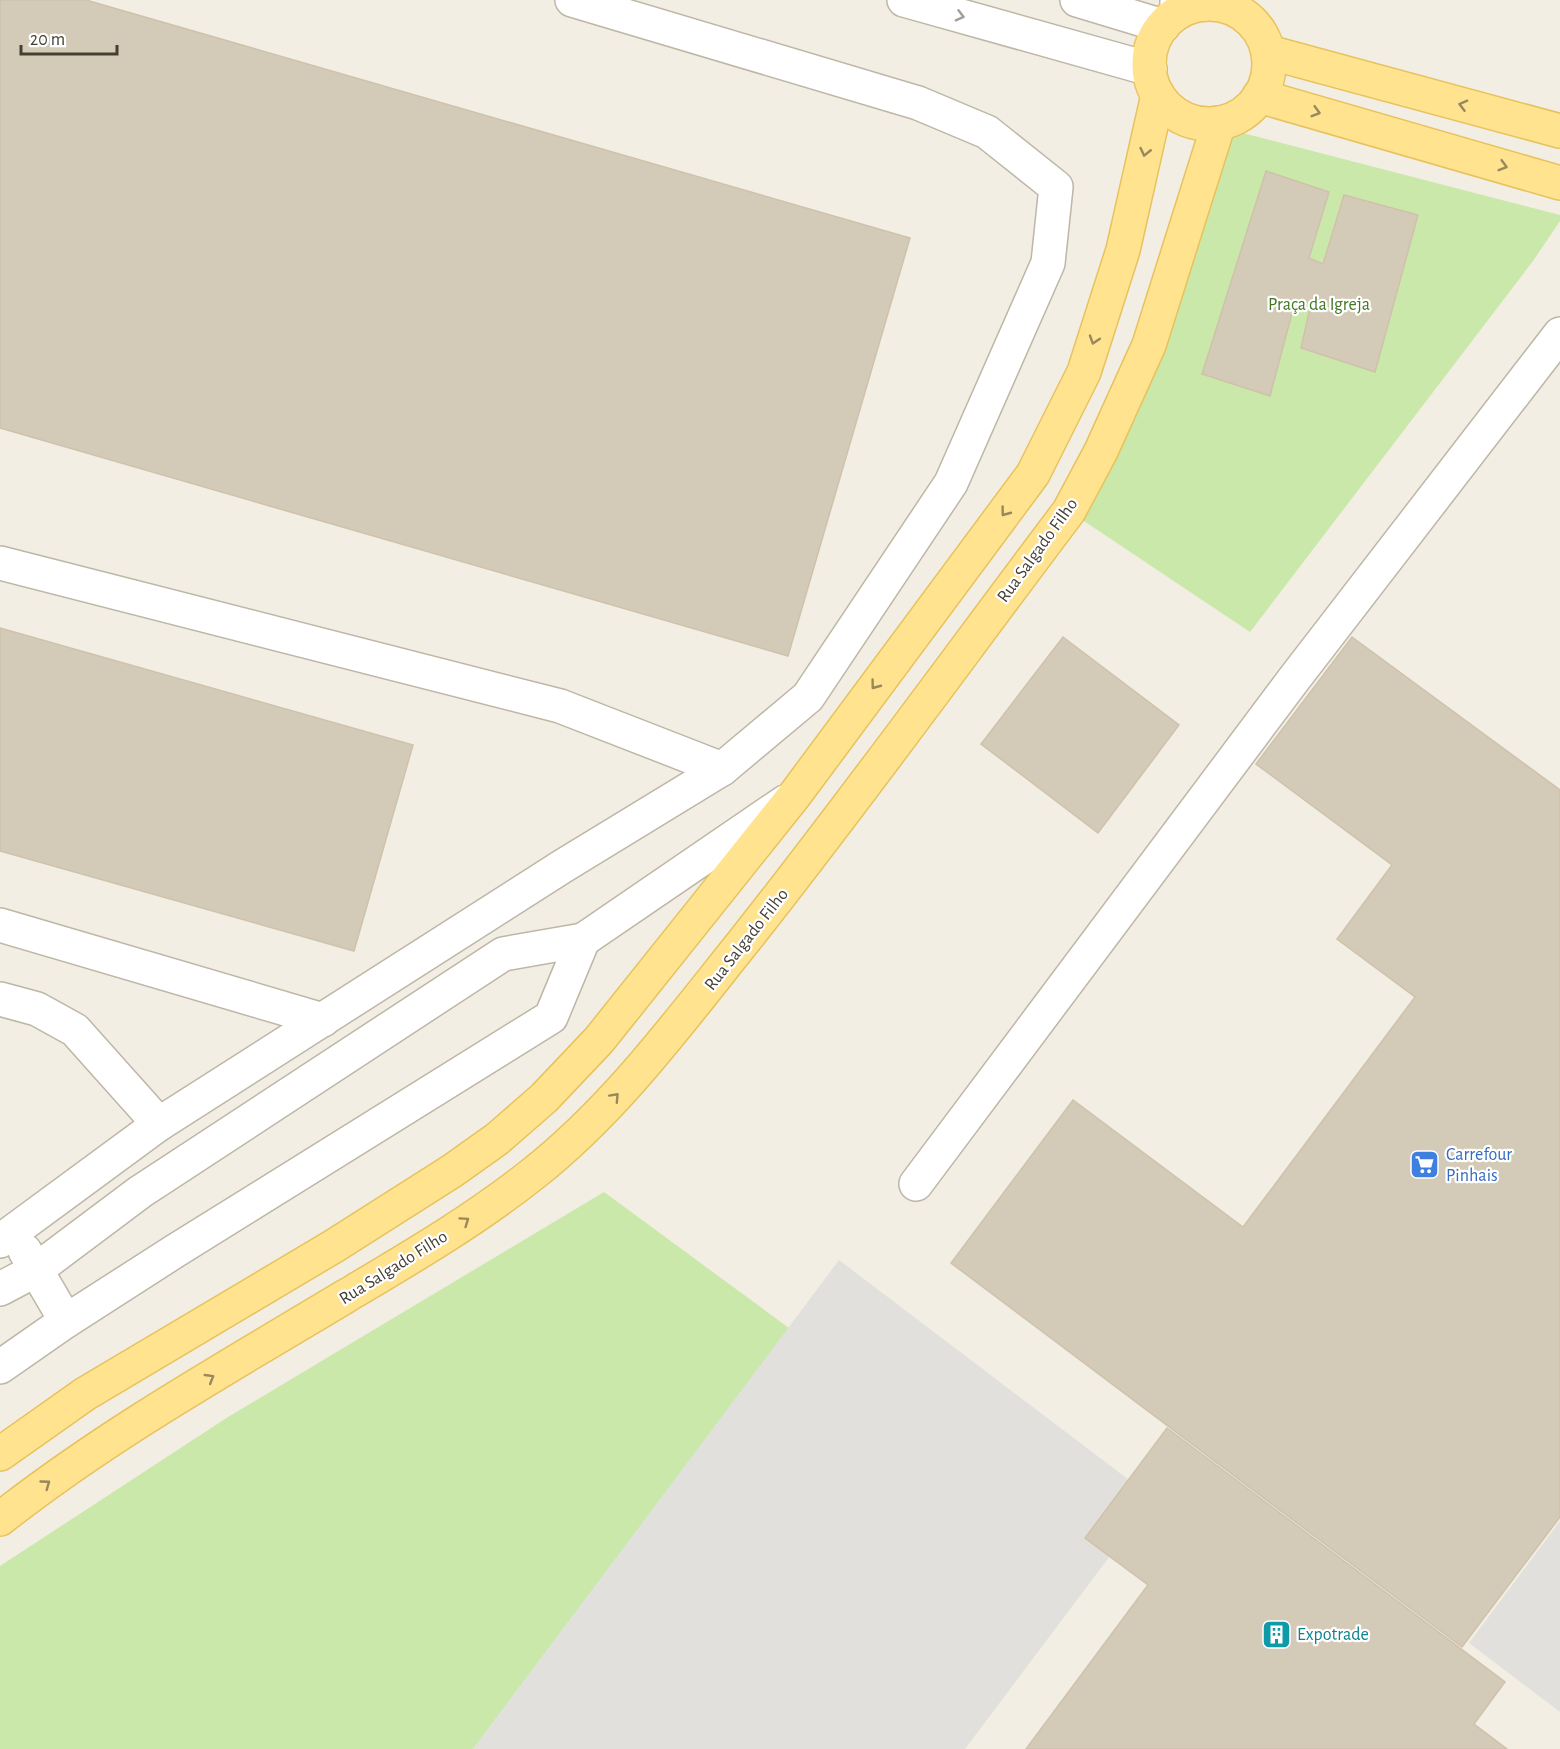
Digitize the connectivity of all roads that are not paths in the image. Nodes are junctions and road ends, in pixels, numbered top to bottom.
1 (572, 0) edge
2 (904, 0) edge
3 (1077, 0) edge
4 (1173, 13) edge
5 (1268, 52) junction
6 (1154, 82) junction
7 (1259, 96) junction
8 (1219, 123) junction
9 (1560, 131) edge
10 (1560, 183) edge
11 (1560, 334) edge
12 (1056, 428) junction
13 (1101, 451) junction
14 (0, 563) edge
15 (894, 660) junction
16 (933, 692) junction
17 (722, 769) junction
18 (794, 796) junction
19 (0, 925) edge
20 (583, 940) junction
21 (0, 999) edge
22 (323, 1020) junction
23 (159, 1124) junction
24 (916, 1184) dead end
25 (7, 1236) edge
26 (36, 1270) junction
27 (0, 1289) edge
28 (66, 1321) junction
29 (0, 1367) edge
30 (0, 1454) edge
31 (0, 1520) edge

1 - 17 street
2 -> 6 street
3 - 4 street
4 - 5 main road
4 - 6 main road
5 - 7 main road
9 -> 5 main road
6 - 8 main road
6 -> 12 main road
7 - 8 main road
7 -> 10 main road
8 - 13 main road, Rua Salgado Filho
11 - 24 street
12 - 13 main road
12 -> 15 main road
13 - 16 main road, Rua Salgado Filho
14 - 17 street
15 - 16 main road
15 -> 18 main road
31 -> 16 main road, Rua Salgado Filho
17 - 22 street
18 - 20 street
18 - 30 main road
19 - 22 street
20 - 26 street
20 - 28 street
21 - 23 street
22 - 23 street
23 - 25 street
25 - 26 street
26 - 27 street
26 - 28 street
28 - 29 street

